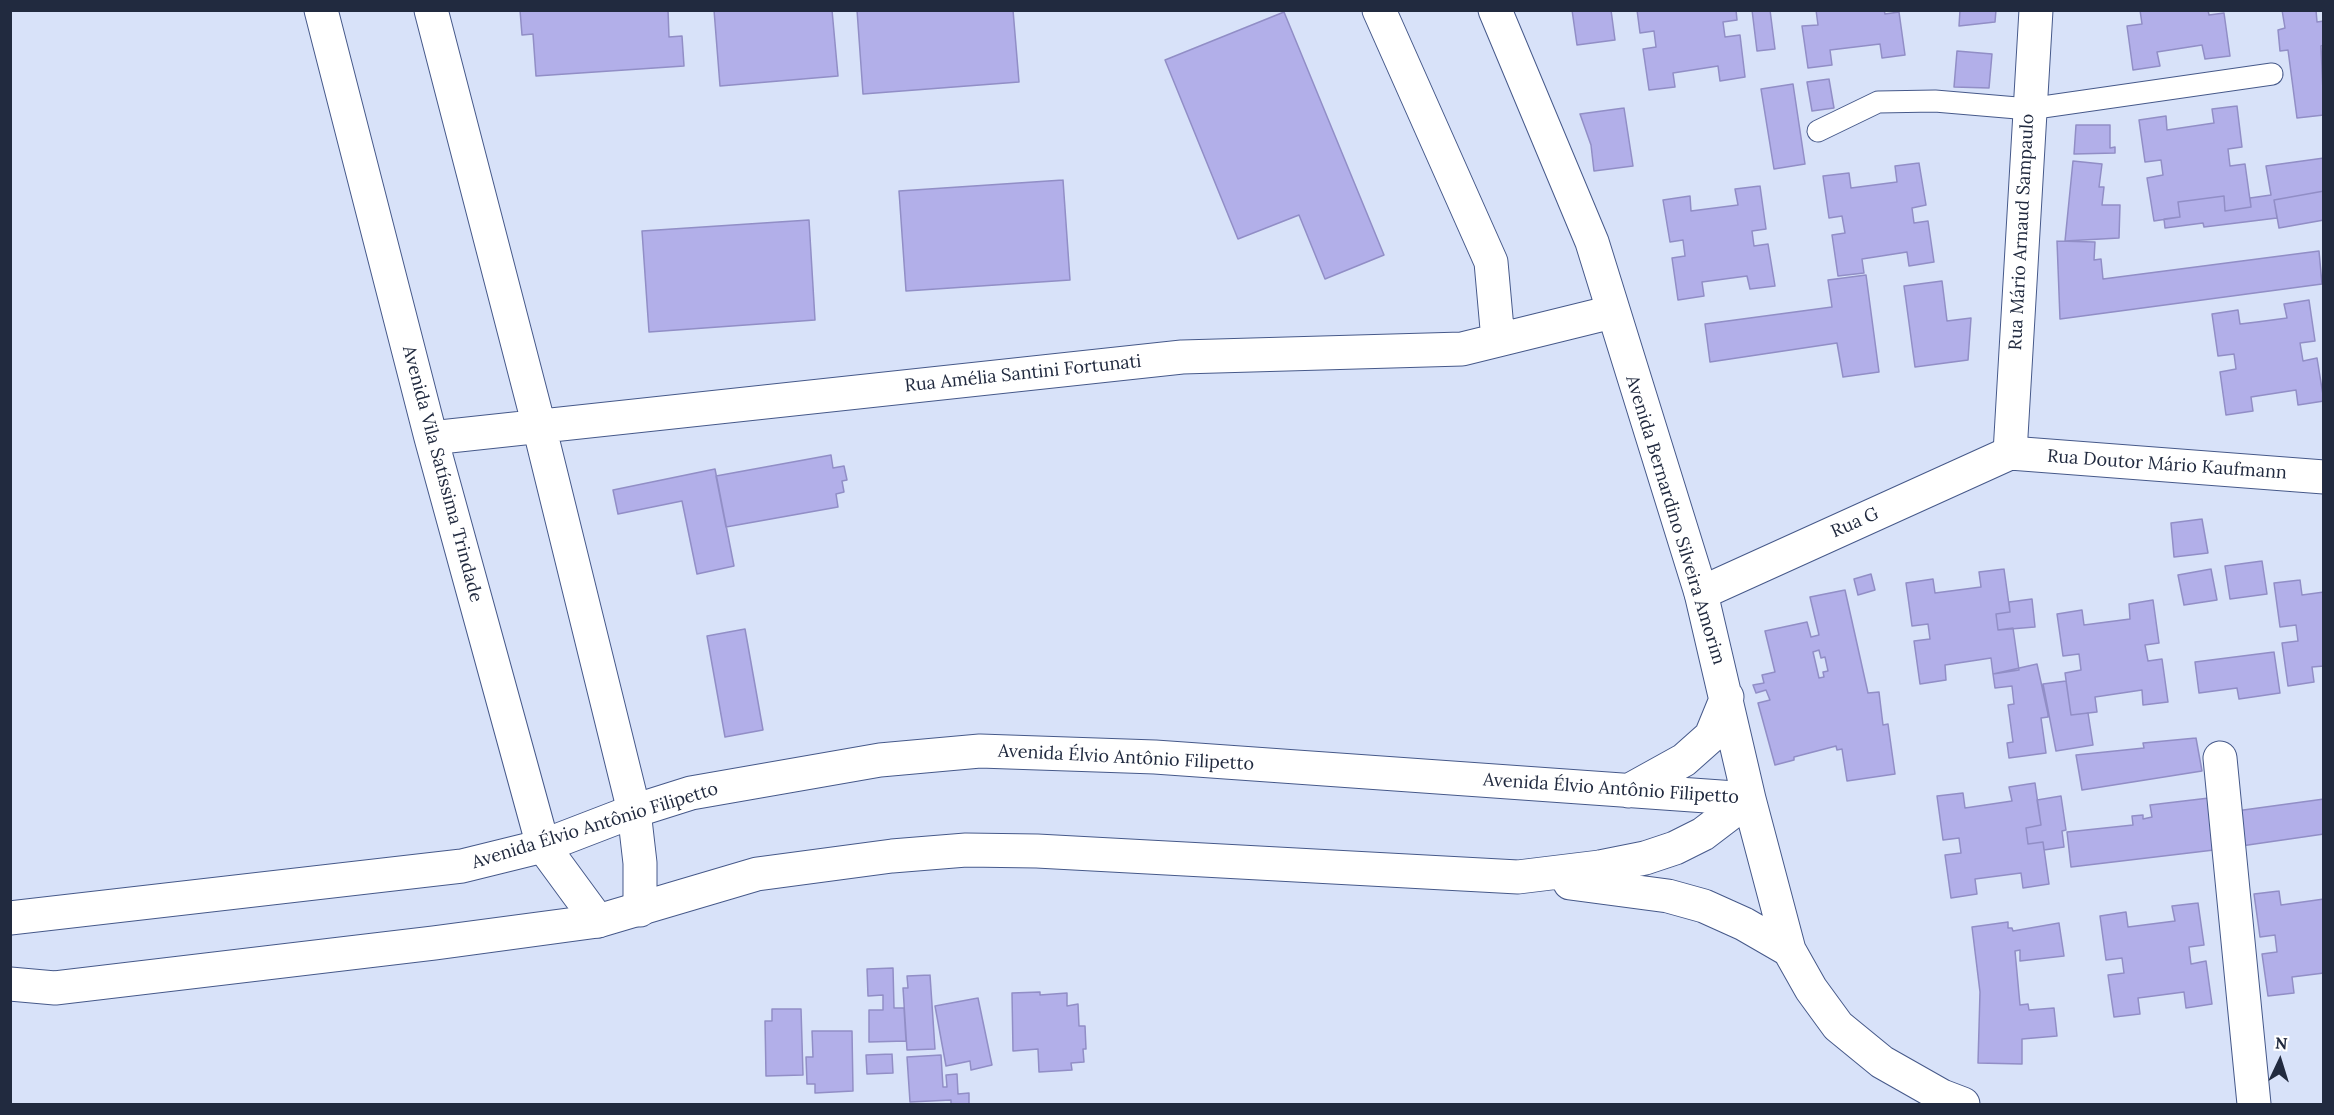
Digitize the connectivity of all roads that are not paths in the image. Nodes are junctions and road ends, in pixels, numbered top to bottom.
1 (321, 10) edge
2 (431, 10) edge
3 (1379, 10) edge
4 (1496, 10) edge
5 (2036, 10) edge
6 (2272, 74) dead end
7 (2029, 109) junction
8 (1818, 131) dead end
9 (1612, 312) junction
10 (1498, 340) junction
11 (539, 426) junction
12 (431, 438) junction
13 (2010, 453) junction
14 (2324, 477) edge
15 (1701, 592) junction
16 (1727, 697) junction
17 (2220, 758) dead end
18 (1628, 791) junction
19 (1749, 799) junction
20 (634, 811) junction
21 (543, 846) junction
22 (1518, 877) junction
23 (640, 910) junction
24 (10, 918) edge
25 (598, 921) junction
26 (1789, 950) junction
27 (10, 984) edge
28 (1963, 1104) edge
29 (2254, 1104) edge

1 - 12 main road, Avenida Vila Satíssima Trindade
2 - 11 main road
3 - 10 main road
4 - 9 main road, Avenida Bernardino Silveira Amorim
5 - 7 main road, Rua Mário Arnaud Sampaulo
6 - 7 lane
7 - 8 lane
7 - 13 main road, Rua Mário Arnaud Sampaulo
9 - 10 main road, Rua Amélia Santini Fortunati
9 - 15 main road, Avenida Bernardino Silveira Amorim
10 - 11 main road, Rua Amélia Santini Fortunati
11 - 12 main road, Rua Amélia Santini Fortunati
11 - 20 main road
12 - 21 main road, Avenida Vila Satíssima Trindade
13 - 14 main road, Rua Doutor Mário Kaufmann
13 - 15 main road, Rua G
15 - 16 main road, Avenida Bernardino Silveira Amorim
16 - 18 main road
16 - 19 main road, Avenida Bernardino Silveira Amorim
17 - 29 main road
18 - 19 main road, Avenida Élvio Antônio Filipetto
18 - 20 main road, Avenida Élvio Antônio Filipetto
19 - 22 main road, Avenida Élvio Antônio Filipetto
19 - 26 main road, Avenida Bernardino Silveira Amorim
20 - 21 main road, Avenida Élvio Antônio Filipetto
20 - 23 main road
21 - 24 main road, Avenida Élvio Antônio Filipetto
21 - 25 main road, Avenida Vila Satíssima Trindade
22 - 23 main road, Avenida Élvio Antônio Filipetto
22 - 26 main road
23 - 25 main road, Avenida Élvio Antônio Filipetto
25 - 27 main road, Avenida Élvio Antônio Filipetto
26 - 28 main road, Avenida Bernardino Silveira Amorim

